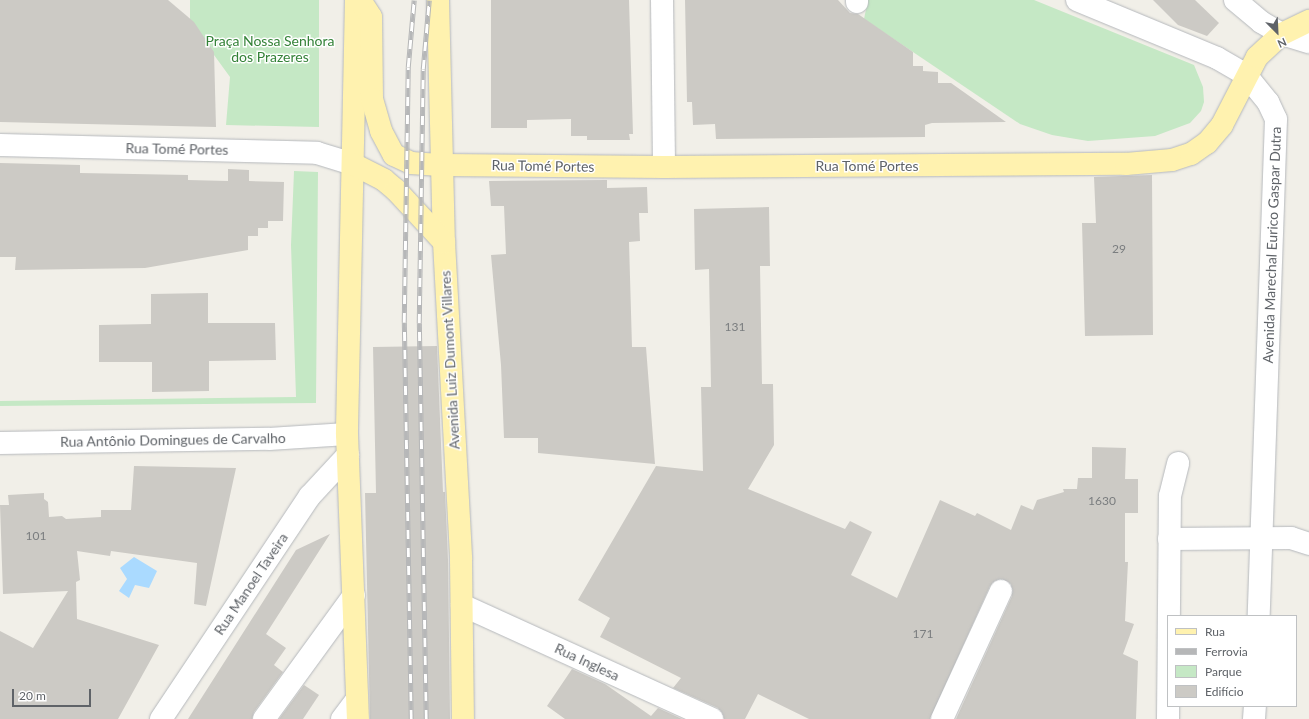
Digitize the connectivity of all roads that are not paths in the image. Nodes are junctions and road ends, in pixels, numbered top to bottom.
1 (356, 0) edge
2 (360, 0) edge
3 (438, 0) edge
4 (662, 0) edge
5 (1077, 0) edge
6 (1235, 0) edge
7 (1309, 21) edge
8 (1282, 34) junction
9 (1309, 42) edge
10 (1246, 75) junction
11 (0, 145) edge
12 (353, 164) junction
13 (443, 165) junction
14 (664, 167) junction
15 (444, 242) junction
16 (0, 443) edge
17 (347, 444) junction
18 (1178, 463) dead end
19 (1262, 538) junction
20 (1169, 539) junction
21 (1303, 539) edge
22 (1001, 591) dead end
23 (354, 595) junction
24 (462, 605) junction
25 (1169, 615) edge
26 (1258, 615) edge
27 (1168, 707) edge
28 (1255, 707) edge
29 (358, 709) edge
30 (161, 719) edge
31 (264, 719) edge
32 (342, 719) edge
33 (463, 719) edge
34 (712, 719) edge
35 (942, 719) edge
36 (1168, 719) edge
37 (1254, 719) edge

1 - 12 main road
2 - 13 main road, Rua Tomé Portes
3 - 13 main road, Avenida Luiz Dumont Villares
4 - 14 street
5 - 10 street, Avenida Marechal Eurico Gaspar Dutra
6 - 8 street
7 - 8 main road, Rua Tomé Portes
8 - 9 street
8 - 10 main road, Rua Tomé Portes
10 - 14 main road, Rua Tomé Portes
10 - 19 street, Avenida Marechal Eurico Gaspar Dutra
11 - 12 street, Rua Tomé Portes
12 - 15 main road
12 - 17 main road
13 - 14 main road, Rua Tomé Portes
13 - 15 main road, Avenida Luiz Dumont Villares
15 - 24 main road, Avenida Luiz Dumont Villares
16 - 17 street, Rua Antônio Domingues de Carvalho
17 - 23 main road
17 - 30 street, Rua Manoel Taveira
18 - 20 street
19 - 20 street
19 - 21 street
19 - 26 street, Avenida Marechal Eurico Gaspar Dutra
20 - 25 street
22 - 35 street
23 - 29 main road
23 - 31 street
24 - 33 main road, Avenida Luiz Dumont Villares
24 - 34 street, Rua Inglesa
27 - 36 street
28 - 37 street
29 - 32 street

